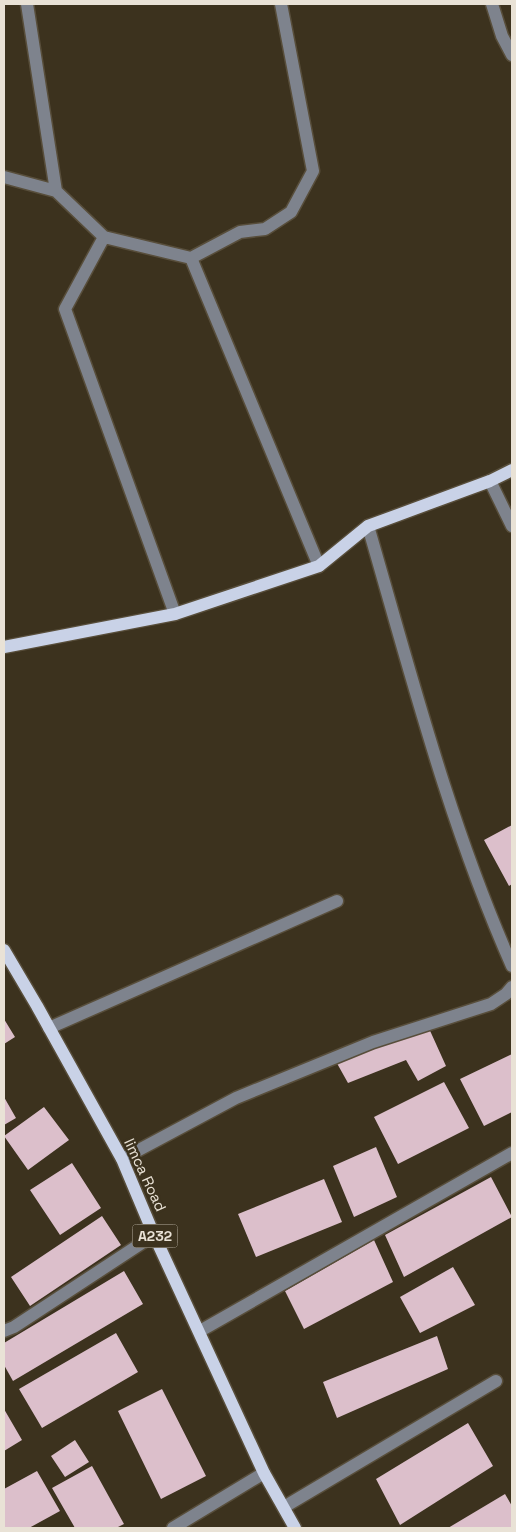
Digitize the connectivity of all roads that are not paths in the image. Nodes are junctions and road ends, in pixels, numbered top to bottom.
1 (27, 4) edge
2 (281, 4) edge
3 (492, 4) edge
4 (512, 54) edge
5 (4, 177) edge
6 (56, 190) junction
7 (104, 237) junction
8 (191, 258) junction
9 (512, 470) edge
10 (490, 481) junction
11 (368, 526) junction
12 (512, 526) edge
13 (319, 566) junction
14 (174, 614) junction
15 (4, 647) edge
16 (337, 900) dead end
17 (4, 950) edge
18 (512, 966) edge
19 (512, 987) edge
20 (49, 1028) junction
21 (512, 1153) edge
22 (122, 1159) junction
23 (154, 1235) junction
24 (200, 1331) junction
25 (4, 1332) edge
26 (496, 1381) dead end
27 (264, 1473) junction
28 (284, 1507) junction
29 (173, 1528) edge
30 (295, 1528) edge

1 - 6 street
2 - 8 street
3 - 4 street
5 - 6 street
6 - 7 street
7 - 8 street
7 - 14 street
8 - 13 street
9 - 10 main road
10 - 11 main road
10 - 12 street
11 - 13 main road
11 - 18 street
13 - 14 main road
14 - 15 main road
16 - 20 street
17 - 20 main road, limca Road / A232
19 - 22 street
20 - 22 main road, limca Road / A232
21 - 24 street
22 - 23 main road, limca Road / A232
23 - 24 main road, limca Road / A232
23 - 25 street
24 - 27 main road, limca Road / A232
26 - 28 street
27 - 28 main road, limca Road / A232
27 - 29 street
28 - 30 main road, limca Road / A232

